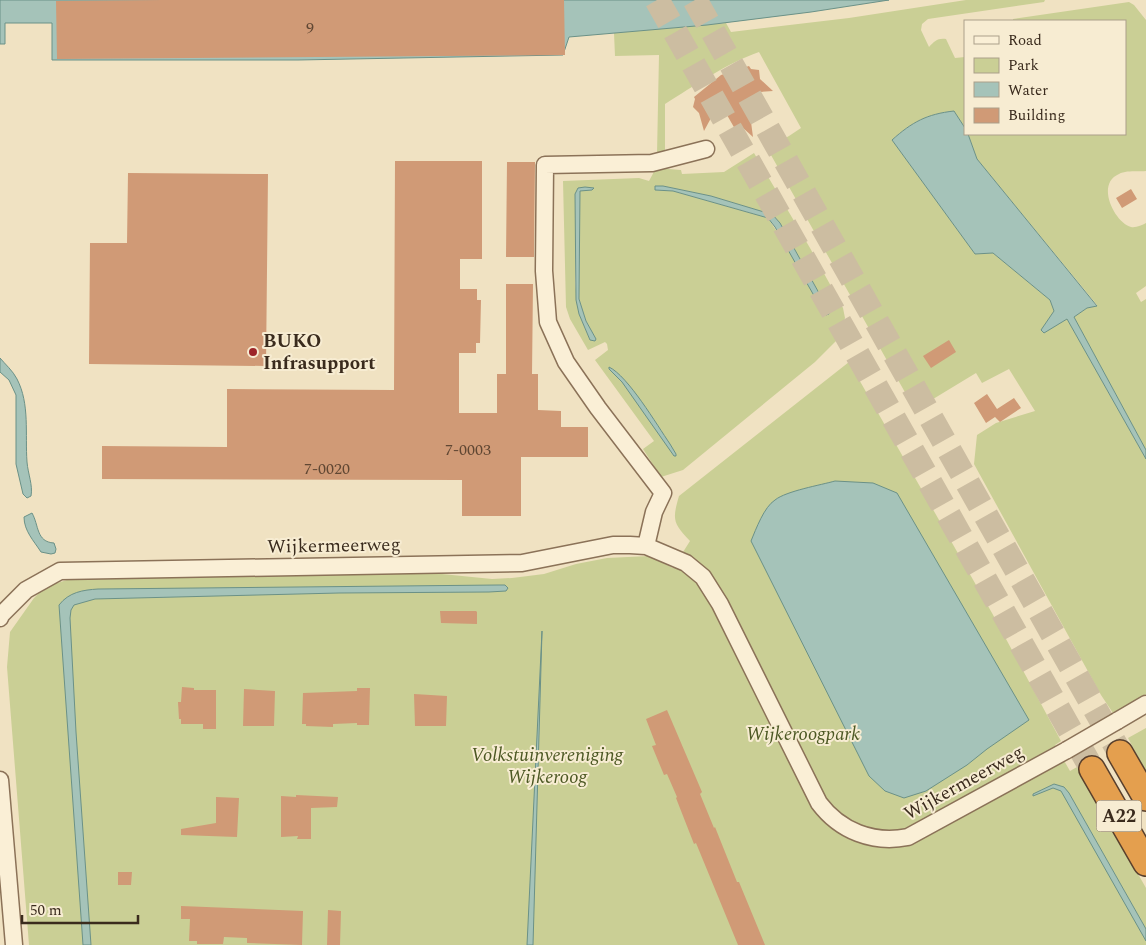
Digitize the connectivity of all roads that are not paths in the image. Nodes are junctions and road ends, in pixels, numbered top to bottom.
1 (706, 149) dead end
2 (646, 546) junction
3 (0, 618) edge
4 (1146, 704) edge
5 (1120, 753) tunnel mouth
6 (1092, 769) tunnel mouth
7 (0, 780) edge
8 (1146, 798) edge
9 (1146, 863) edge
10 (14, 945) edge

1 - 2 street
2 - 3 street, Wijkermeerweg
2 - 4 street, Wijkermeerweg, bridge
5 - 8 highway, A22
6 - 9 highway, A22
7 - 10 street

